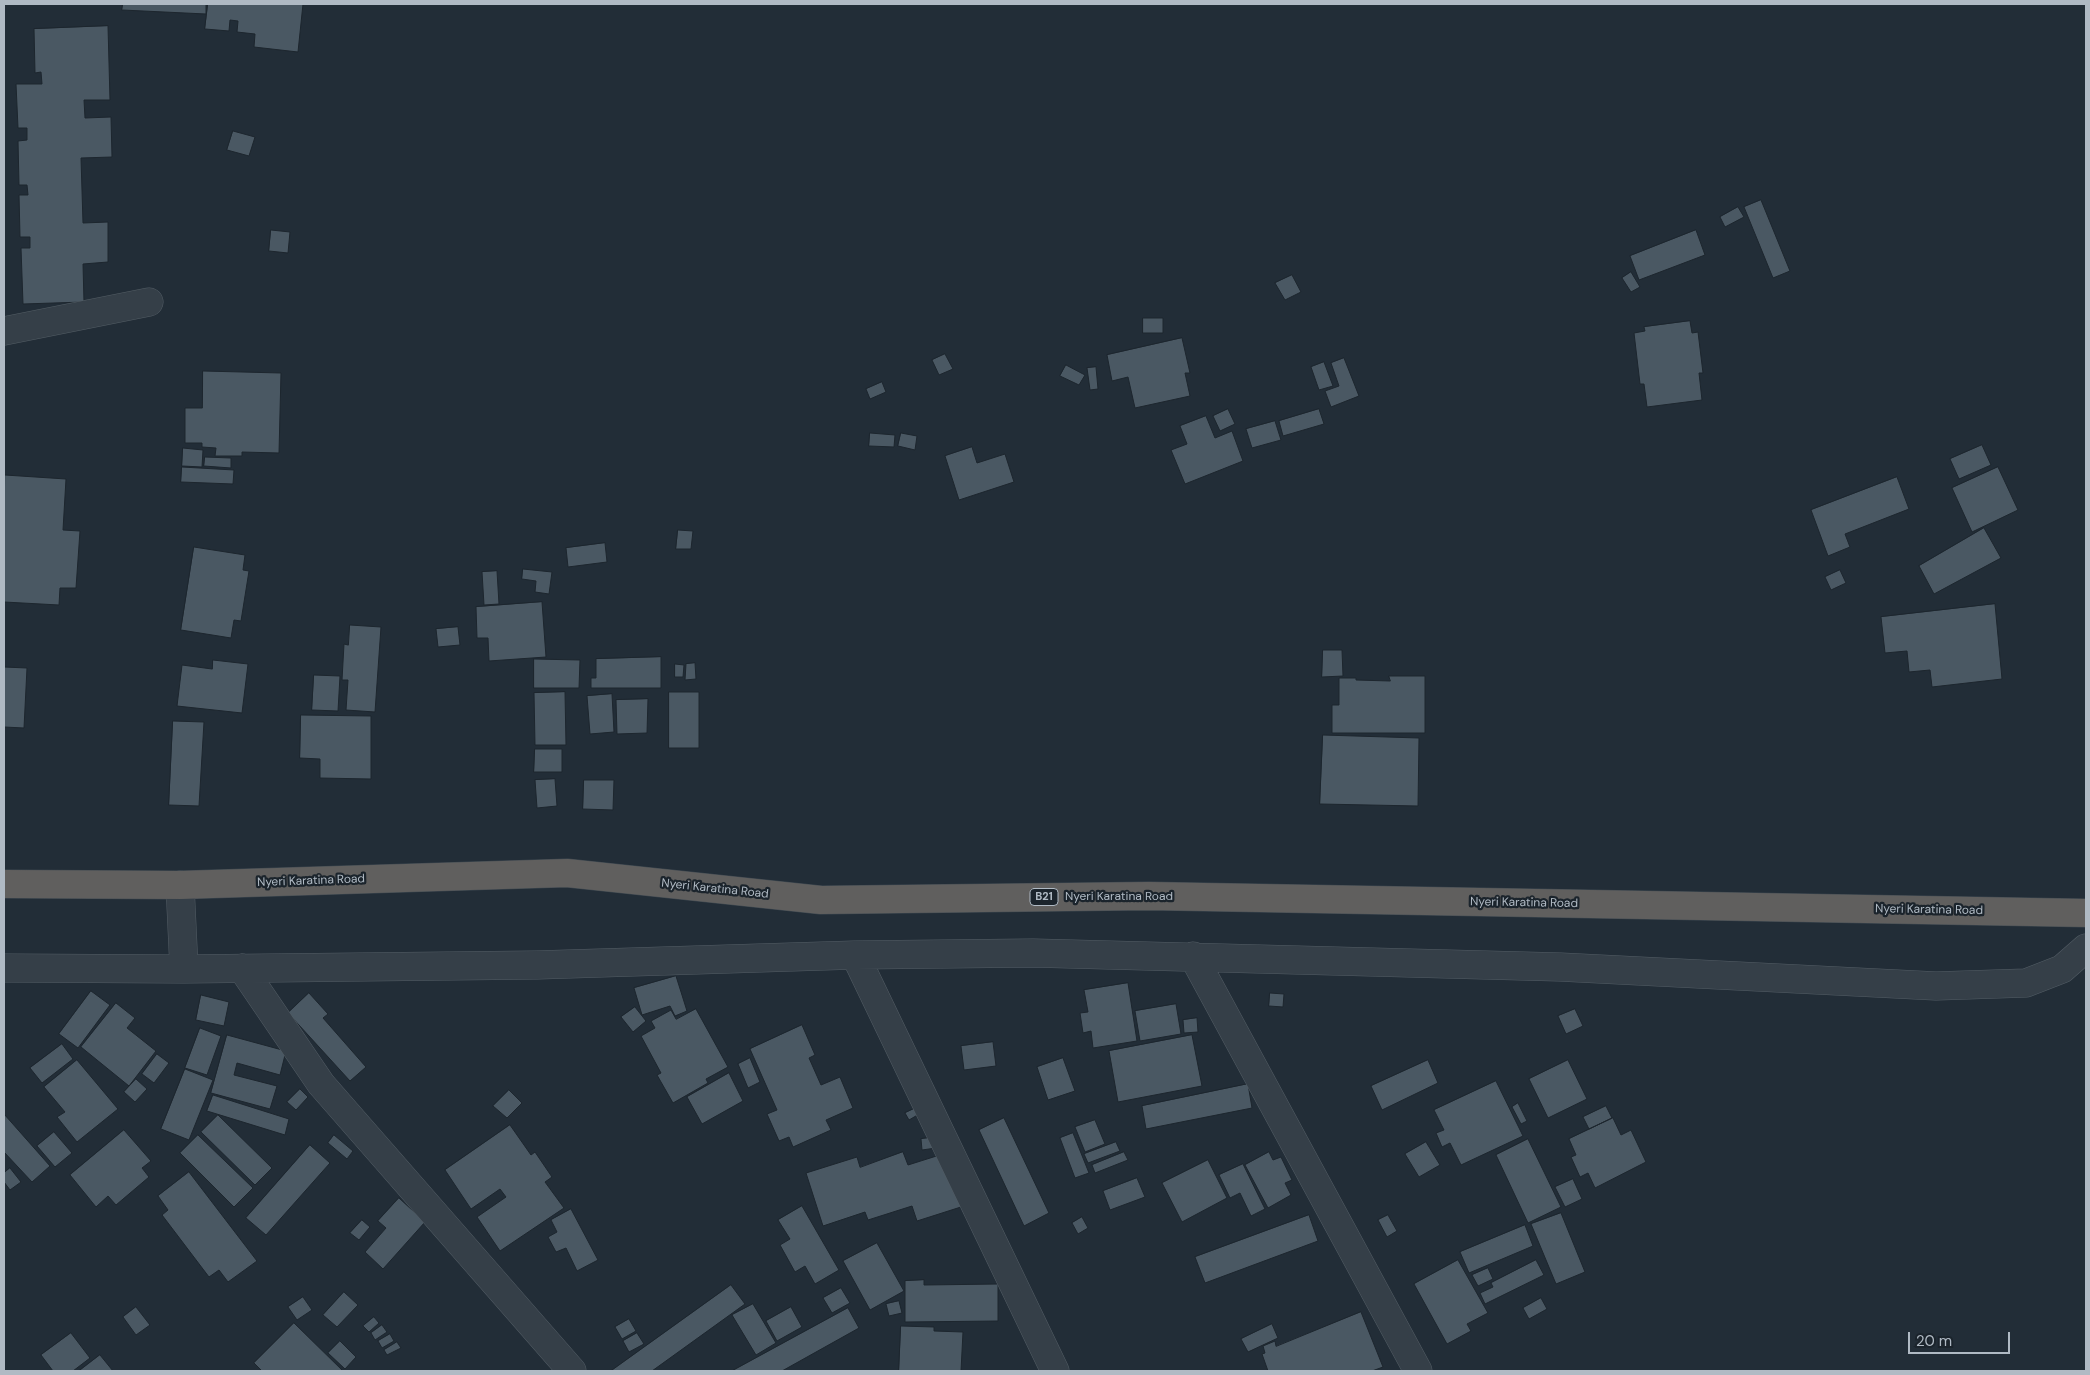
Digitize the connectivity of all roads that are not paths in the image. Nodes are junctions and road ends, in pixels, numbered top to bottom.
1 (149, 302) dead end
2 (4, 331) edge
3 (4, 884) edge
4 (180, 885) junction
5 (2086, 913) edge
6 (2086, 948) edge
7 (856, 955) junction
8 (1193, 956) junction
9 (4, 968) edge
10 (242, 968) junction
11 (184, 969) junction
12 (572, 1371) edge
13 (1055, 1371) edge
14 (1418, 1371) edge

1 - 2 street
3 - 4 highway, Nyeri Karatina Road / B21
4 - 5 highway, Nyeri Karatina Road / B21
4 - 11 street
6 - 8 street
7 - 8 street
7 - 10 street
7 - 13 street
8 - 14 street
9 - 11 street
10 - 11 street
10 - 12 street

